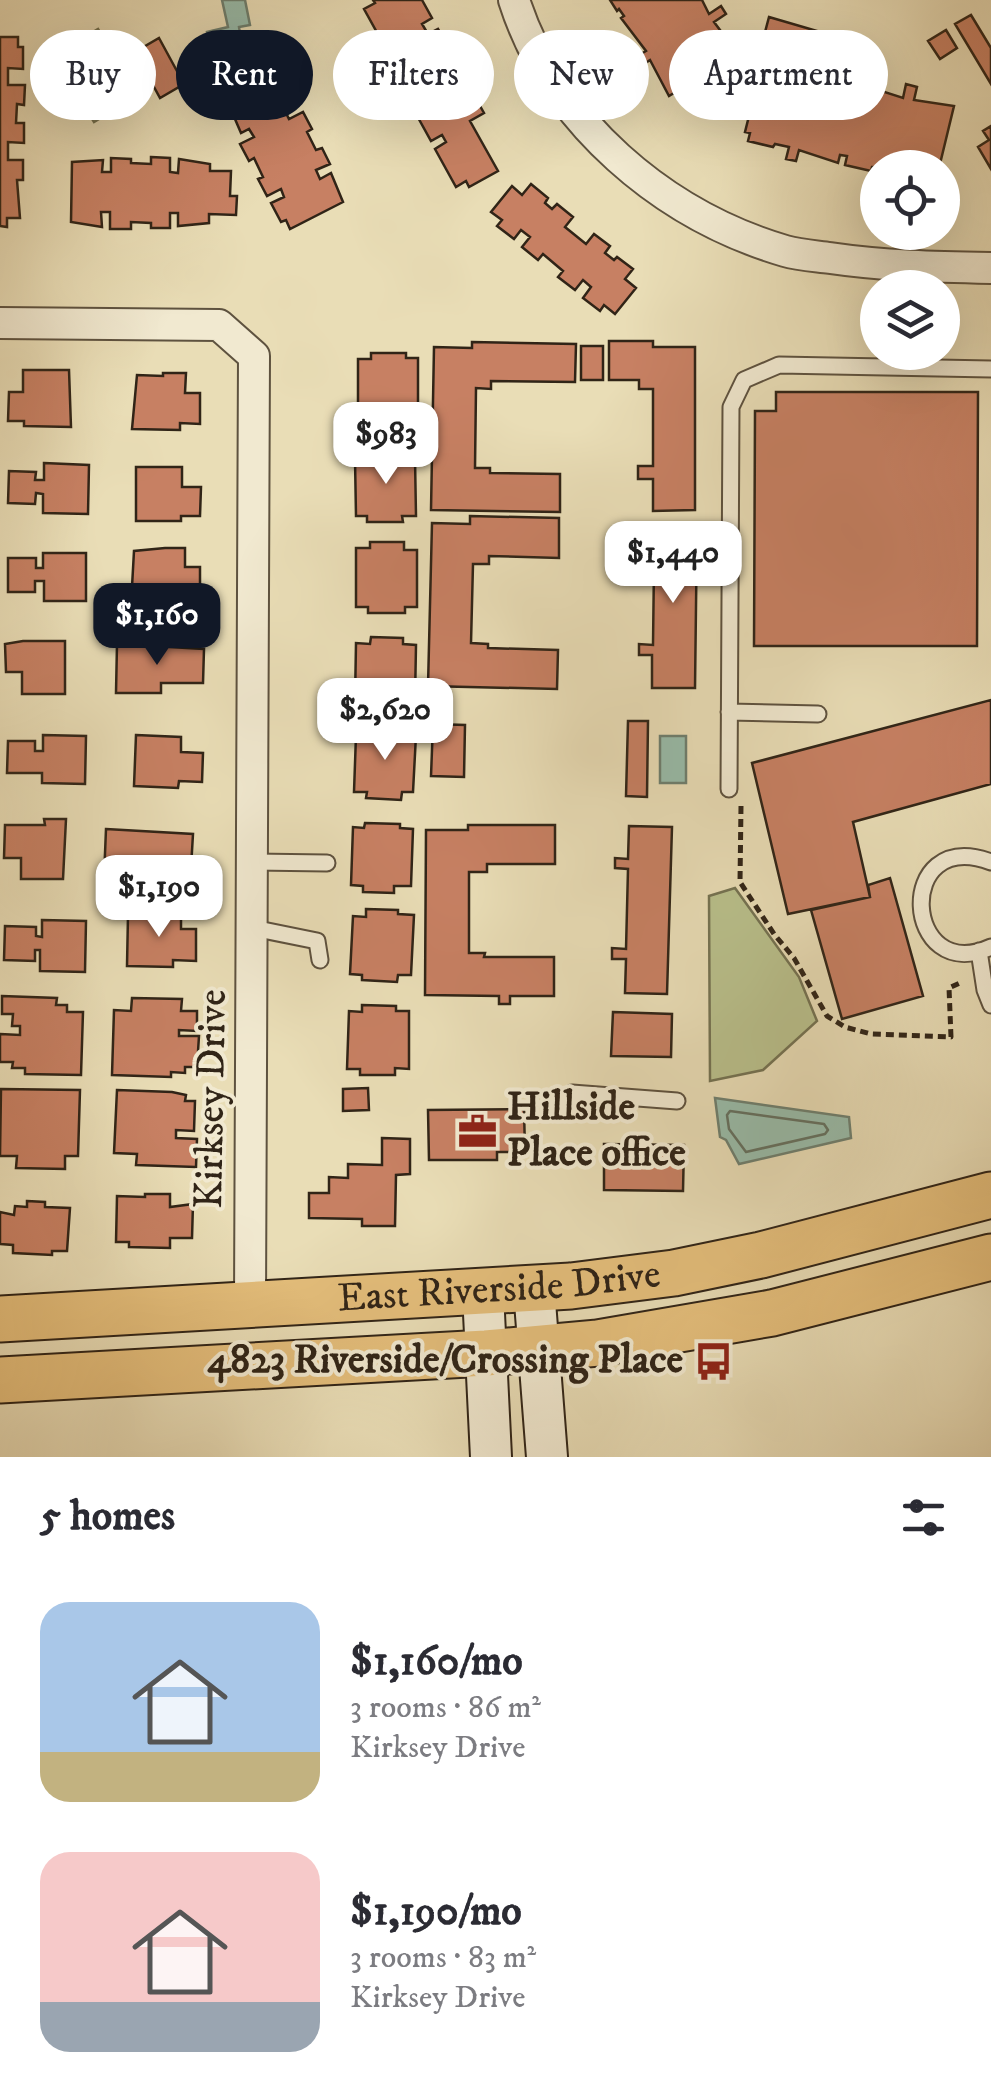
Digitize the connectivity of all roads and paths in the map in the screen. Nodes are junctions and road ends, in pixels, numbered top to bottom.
1 (514, 0) edge
2 (991, 268) edge
3 (0, 322) edge
4 (991, 369) edge
5 (730, 712) junction
6 (818, 714) dead end
7 (729, 789) joint
8 (252, 862) junction
9 (991, 862) edge
10 (327, 863) dead end
11 (253, 928) junction
12 (985, 949) edge
13 (320, 960) dead end
14 (959, 984) dead end
15 (991, 1005) edge
16 (572, 1093) dead end
17 (676, 1100) dead end
18 (991, 1196) edge
19 (991, 1214) edge
20 (971, 1263) edge
21 (534, 1289) junction
22 (482, 1293) junction
23 (250, 1303) junction
24 (0, 1319) edge
25 (539, 1349) junction
26 (486, 1352) junction
27 (0, 1380) edge
28 (492, 1457) edge
29 (547, 1457) edge

1 - 2 street
3 - 8 street, Kirksey Drive
4 - 5 lane
5 - 6 lane
5 - 7 lane
7 - 14 path
8 - 10 lane
8 - 11 street, Kirksey Drive
9 - 12 lane
11 - 13 lane
11 - 23 street, Kirksey Drive
12 - 15 lane
16 - 17 lane
18 - 21 main road, East Riverside Drive
19 - 20 main road
20 - 25 main road, East Riverside Drive
21 - 22 main road, East Riverside Drive
21 - 25 street
22 - 23 main road, East Riverside Drive
22 - 26 street
23 - 24 main road, East Riverside Drive
25 - 26 main road, East Riverside Drive
25 - 29 street
26 - 27 main road, East Riverside Drive
26 - 28 street

